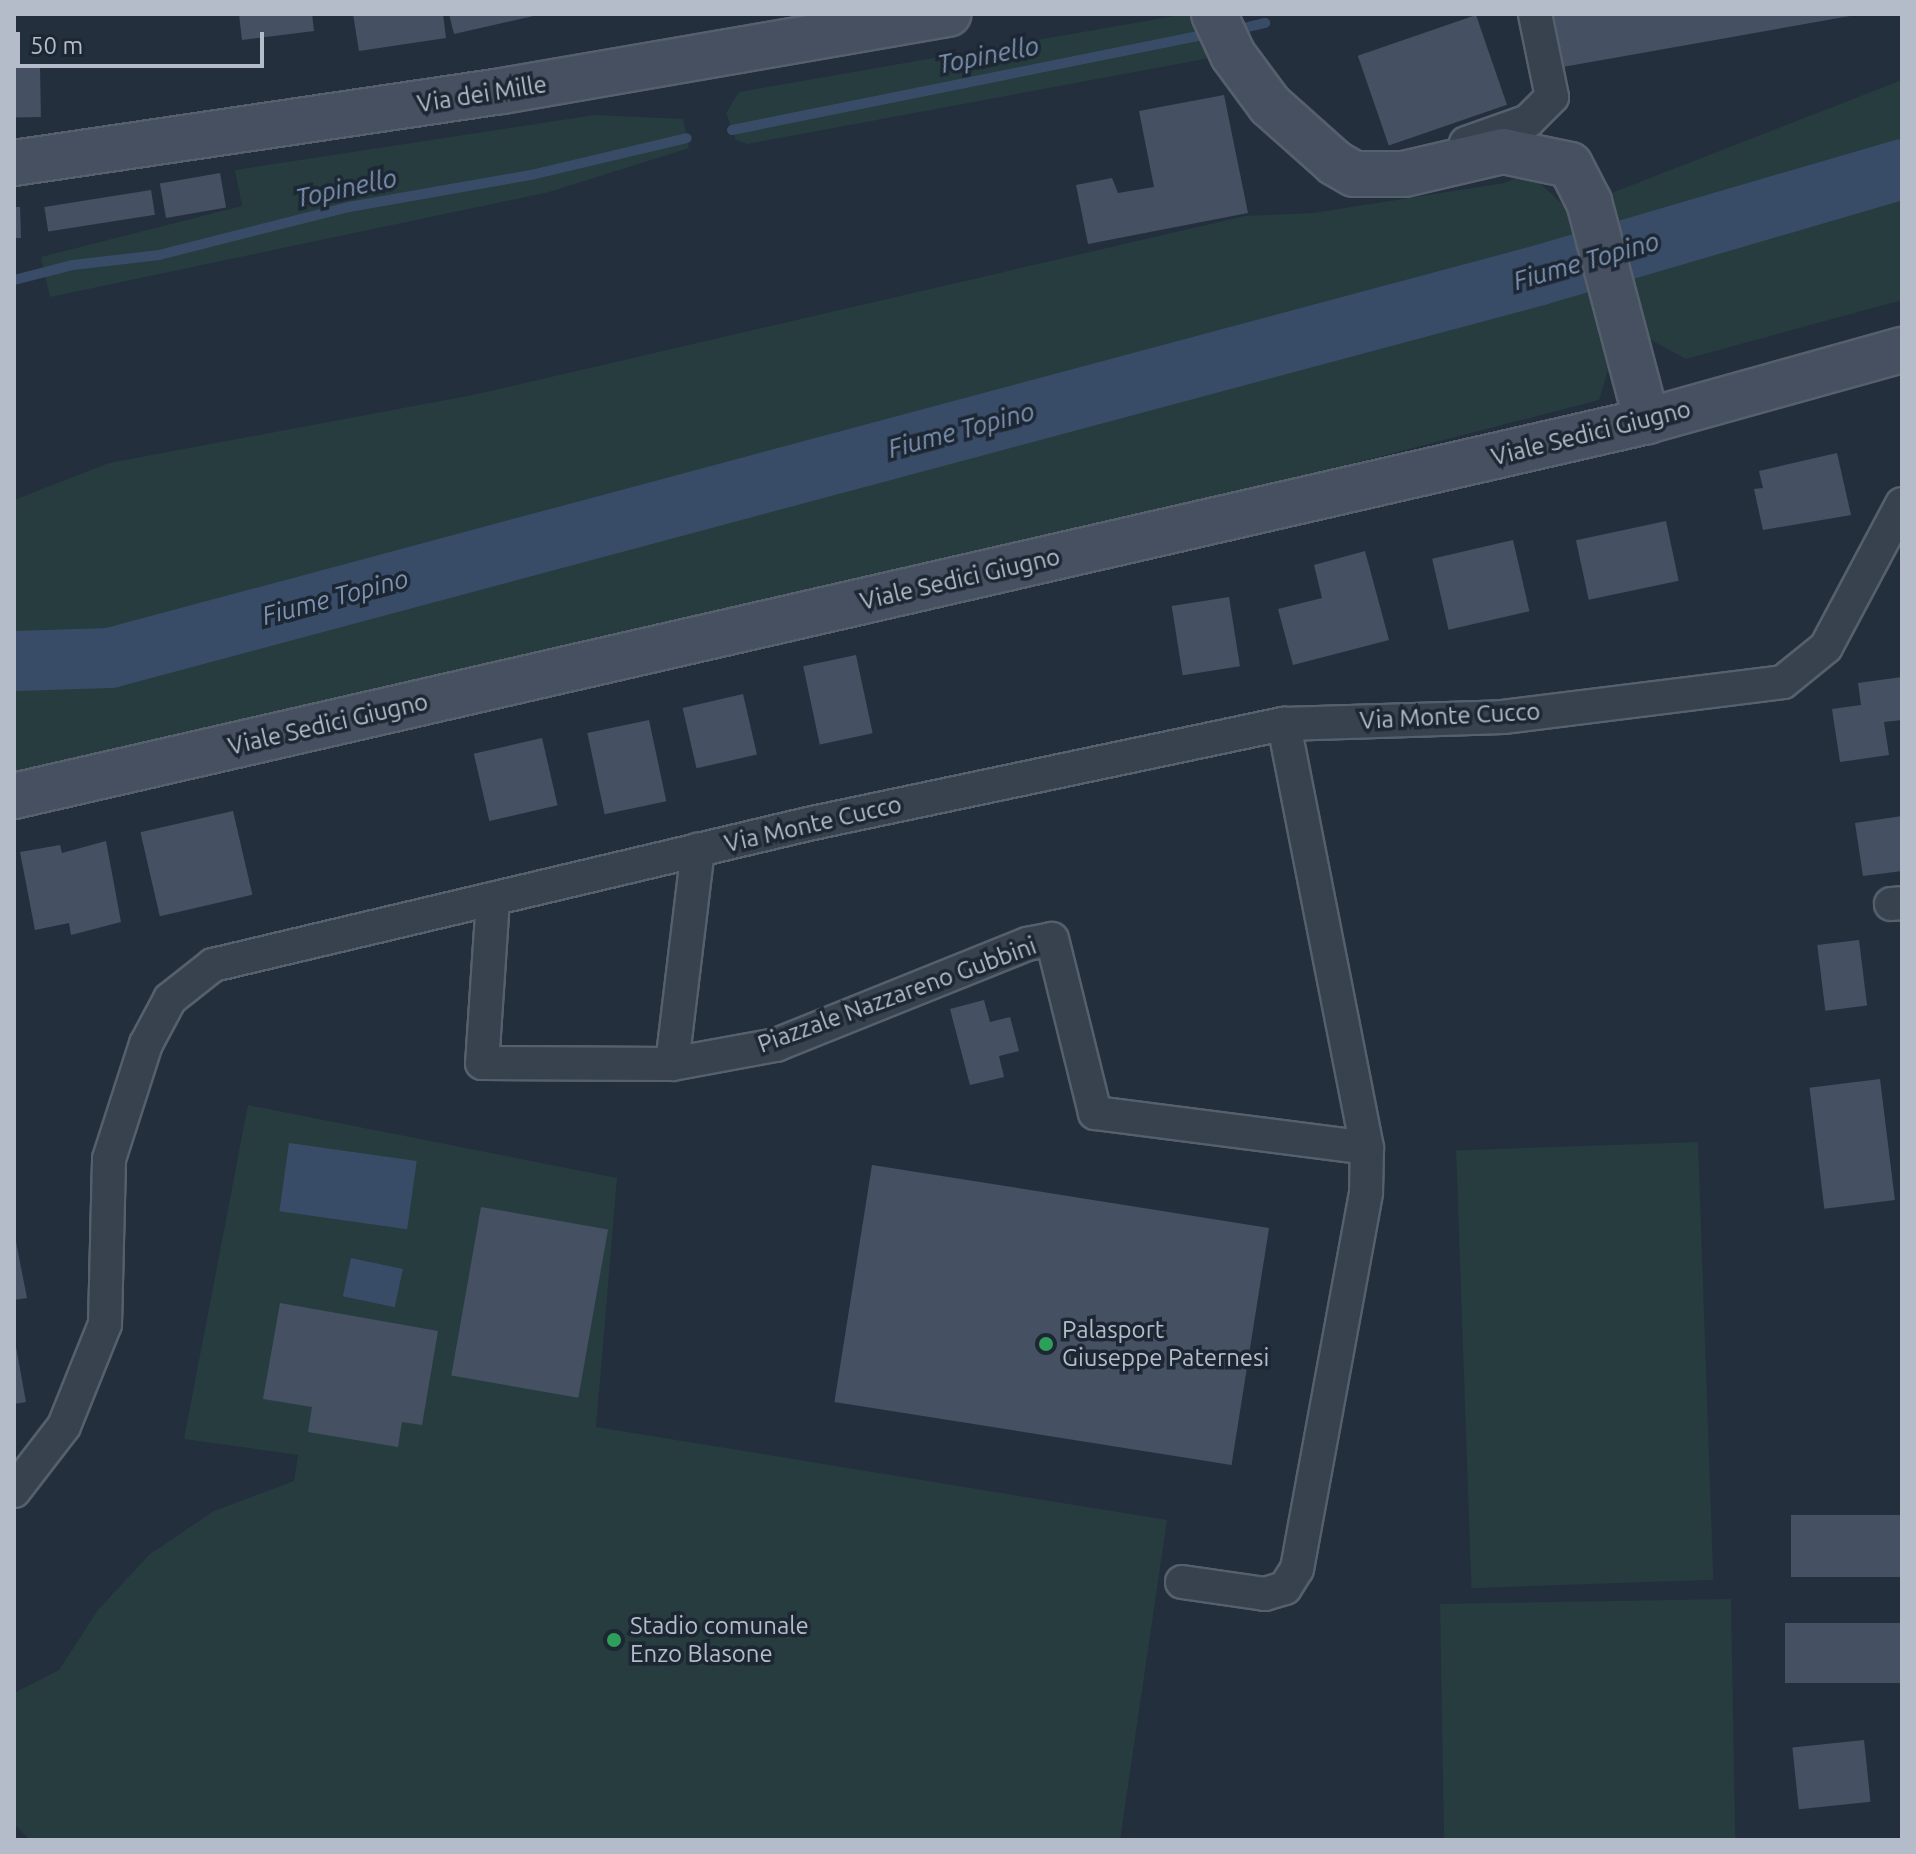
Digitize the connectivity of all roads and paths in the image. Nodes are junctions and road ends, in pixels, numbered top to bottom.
1 (948, 14) edge
2 (1214, 14) edge
3 (1535, 14) edge
4 (14, 163) edge
5 (1364, 178) junction
6 (1902, 350) edge
7 (1647, 421) junction
8 (1902, 504) edge
9 (1284, 724) junction
10 (14, 796) edge
11 (698, 850) junction
12 (493, 899) junction
13 (672, 1064) junction
14 (1367, 1148) junction
15 (14, 1491) edge
16 (1182, 1582) dead end

1 - 4 street, Via dei Mille
2 - 5 street
3 - 5 street
5 - 7 street
6 - 7 street, Viale Sedici Giugno
7 - 10 street, Viale Sedici Giugno
8 - 9 street, Via Monte Cucco
9 - 11 street, Via Monte Cucco
9 - 14 street
11 - 12 street, Via Monte Cucco
11 - 13 street
12 - 13 street, Piazzale Nazzareno Gubbini
12 - 15 street, Via Monte Cucco
13 - 14 street, Piazzale Nazzareno Gubbini
14 - 16 street

